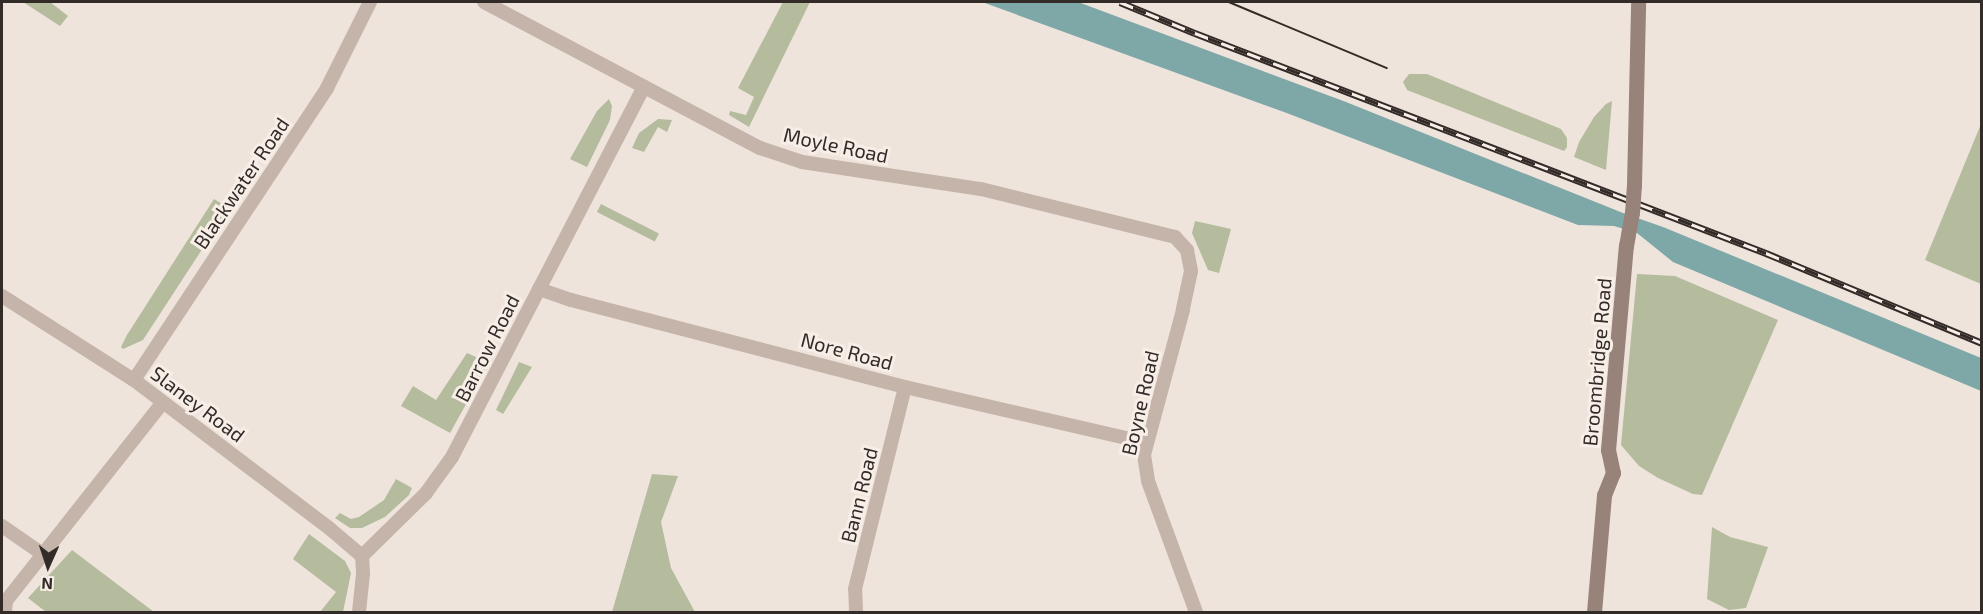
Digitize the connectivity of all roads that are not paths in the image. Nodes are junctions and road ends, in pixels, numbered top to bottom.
1 (370, 2) edge
2 (484, 2) edge
3 (1638, 2) edge
4 (644, 87) junction
5 (1175, 237) joint
6 (539, 288) junction
7 (2, 296) edge
8 (134, 380) junction
9 (905, 387) junction
10 (163, 402) junction
11 (1147, 443) junction
12 (2, 526) edge
13 (44, 555) junction
14 (362, 556) junction
15 (5, 612) edge
16 (359, 612) edge
17 (856, 612) edge
18 (1196, 612) edge
19 (1594, 612) edge

1 - 8 street, Blackwater Road
2 - 4 street, Moyle Road
3 - 19 street, Broombridge Road, bridge
4 - 5 street, Moyle Road
4 - 6 street, Barrow Road
5 - 11 street, Boyne Road
6 - 9 street, Nore Road
6 - 14 street, Barrow Road
7 - 8 street, Slaney Road
8 - 10 street, Slaney Road
9 - 11 street, Nore Road
9 - 17 street, Bann Road
10 - 13 street
10 - 14 street, Slaney Road
11 - 18 street, Boyne Road
12 - 13 street
13 - 15 street
14 - 16 street

